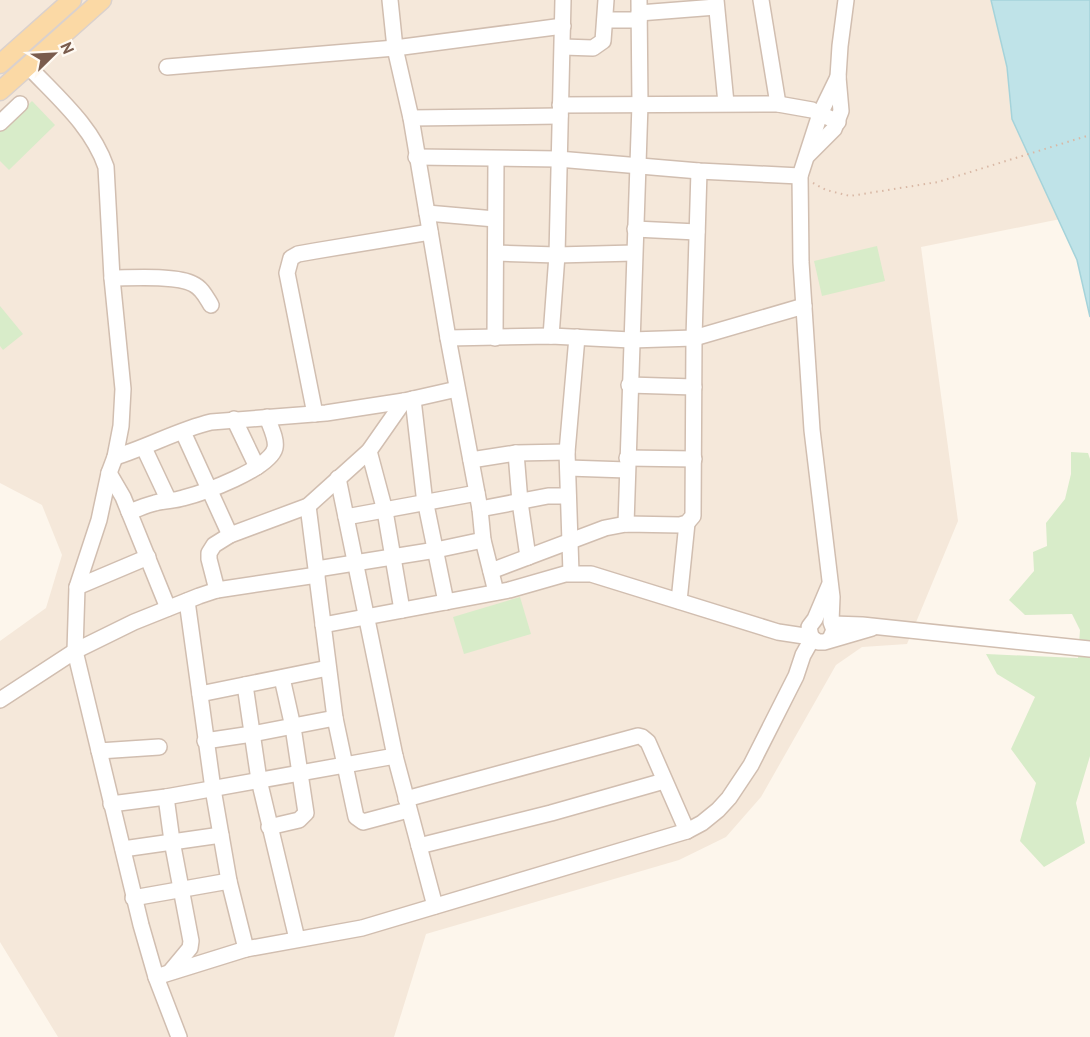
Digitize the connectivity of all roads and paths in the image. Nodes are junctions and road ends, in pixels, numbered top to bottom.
1 (72, 0) edge
2 (102, 0) edge
3 (563, 0) edge
4 (606, 0) edge
5 (761, 0) edge
6 (846, 0) edge
7 (392, 1) edge
8 (716, 4) edge
9 (639, 11) edge
10 (605, 20) junction
11 (563, 26) junction
12 (563, 47) junction
13 (395, 48) junction
14 (0, 64) edge
15 (28, 66) junction
16 (167, 67) dead end
17 (838, 77) junction
18 (0, 91) edge
19 (726, 103) junction
20 (20, 104) dead end
21 (640, 104) junction
22 (778, 104) junction
23 (560, 111) junction
24 (820, 114) junction
25 (411, 118) junction
26 (838, 122) junction
27 (0, 123) edge
28 (1090, 135) edge
29 (808, 155) junction
30 (416, 157) junction
31 (496, 159) junction
32 (558, 159) junction
33 (638, 166) junction
34 (699, 171) junction
35 (800, 176) junction
36 (427, 213) junction
37 (495, 219) junction
38 (635, 229) junction
39 (430, 232) junction
40 (697, 232) junction
41 (634, 252) junction
42 (496, 253) junction
43 (557, 255) junction
44 (112, 278) junction
45 (211, 305) dead end
46 (804, 306) junction
47 (551, 336) junction
48 (577, 337) junction
49 (448, 338) junction
50 (495, 338) junction
51 (694, 338) junction
52 (631, 340) junction
53 (629, 385) junction
54 (694, 387) junction
55 (457, 388) junction
56 (409, 400) junction
57 (315, 414) junction
58 (267, 417) junction
59 (234, 418) junction
60 (183, 432) junction
61 (144, 448) junction
62 (369, 451) junction
63 (567, 452) junction
64 (516, 453) junction
65 (115, 457) junction
66 (694, 459) junction
67 (471, 460) junction
68 (627, 464) junction
69 (257, 467) junction
70 (568, 468) junction
71 (109, 473) junction
72 (338, 478) junction
73 (210, 489) junction
74 (477, 493) junction
75 (568, 496) junction
76 (168, 499) junction
77 (520, 502) junction
78 (426, 503) junction
79 (308, 506) junction
80 (480, 509) junction
81 (385, 511) junction
82 (129, 512) junction
83 (346, 517) junction
84 (687, 523) junction
85 (626, 524) junction
86 (230, 535) junction
87 (483, 540) junction
88 (570, 542) junction
89 (436, 550) junction
90 (393, 556) junction
91 (528, 557) junction
92 (147, 558) junction
93 (355, 564) junction
94 (491, 571) junction
95 (317, 572) junction
96 (571, 573) junction
97 (77, 587) junction
98 (217, 590) junction
99 (831, 590) junction
100 (496, 592) junction
101 (187, 601) junction
102 (679, 601) junction
103 (446, 602) junction
104 (168, 608) junction
105 (402, 610) junction
106 (366, 617) junction
107 (323, 625) junction
108 (867, 626) junction
109 (821, 631) junction
110 (1090, 649) edge
111 (75, 651) junction
112 (327, 668) junction
113 (282, 678) junction
114 (245, 685) junction
115 (200, 694) junction
116 (0, 700) edge
117 (334, 718) junction
118 (293, 727) junction
119 (252, 734) junction
120 (205, 741) junction
121 (159, 747) dead end
122 (99, 751) junction
123 (395, 756) junction
124 (344, 765) junction
125 (301, 773) junction
126 (259, 780) junction
127 (664, 781) junction
128 (213, 789) junction
129 (166, 797) junction
130 (111, 804) junction
131 (407, 804) junction
132 (269, 827) junction
133 (687, 831) junction
134 (221, 835) junction
135 (172, 841) junction
136 (419, 846) junction
137 (123, 849) junction
138 (230, 880) junction
139 (180, 888) junction
140 (133, 898) junction
141 (435, 906) junction
142 (297, 939) junction
143 (246, 949) junction
144 (163, 974) junction
145 (179, 1037) edge

1 - 14 main road
2 - 15 main road
3 - 11 street
4 - 10 street
5 - 22 street
6 - 17 street
7 - 13 street
8 - 9 street
8 - 19 street
9 - 10 street
9 - 21 street
10 - 12 street
11 - 12 street
11 - 13 street
12 - 23 street
13 - 16 street
13 - 25 street
15 - 18 main road
15 - 44 street
17 - 24 street
17 - 26 street
19 - 21 street
19 - 22 street
20 - 27 street
21 - 23 street
21 - 33 street
22 - 24 street
23 - 25 street
23 - 32 street
24 - 26 street
24 - 29 street
25 - 30 street
26 - 29 street
28 - 35 path
29 - 35 street
30 - 31 street
30 - 36 street
31 - 32 street
31 - 37 street
32 - 33 street
32 - 43 street
33 - 34 street
33 - 38 street
34 - 35 street
34 - 40 street
35 - 46 street
36 - 37 street
36 - 39 street
37 - 42 street
38 - 40 street
38 - 41 street
39 - 49 street
39 - 57 street
40 - 51 street
41 - 43 street
41 - 52 street
42 - 43 street
42 - 50 street
43 - 47 street
44 - 45 street
44 - 65 street
46 - 51 street
46 - 99 street
47 - 48 street
47 - 50 street
48 - 52 street
48 - 63 street
49 - 50 street
49 - 55 street
51 - 52 street
51 - 54 street
52 - 53 street
53 - 54 street
53 - 68 street
54 - 66 street
55 - 56 street
55 - 67 street
56 - 57 street
56 - 62 street
56 - 78 street
57 - 58 street
58 - 59 street
58 - 69 street
59 - 60 street
59 - 69 street
60 - 61 street
60 - 73 street
61 - 65 street
61 - 76 street
62 - 72 street
62 - 81 street
63 - 64 street
63 - 70 street
64 - 67 street
64 - 77 street
65 - 71 street
66 - 68 street
66 - 84 street
67 - 74 street
68 - 70 street
68 - 85 street
69 - 73 street
70 - 75 street
71 - 82 street
71 - 97 street
72 - 79 street
72 - 83 street
73 - 76 street
73 - 86 street
74 - 78 street
74 - 80 street
75 - 77 street
75 - 88 street
76 - 82 street
77 - 80 street
77 - 91 street
78 - 81 street
78 - 89 street
79 - 86 street
79 - 95 street
80 - 87 street
81 - 83 street
81 - 90 street
82 - 92 street
83 - 93 street
84 - 85 street
84 - 102 street
85 - 88 street
86 - 98 street
87 - 89 street
87 - 94 street
88 - 91 street
88 - 96 street
89 - 90 street
89 - 103 street
90 - 93 street
90 - 105 street
91 - 94 street
92 - 97 street
92 - 104 street
93 - 95 street
93 - 106 street
94 - 100 street
95 - 98 street
95 - 107 street
96 - 100 street
96 - 102 street
97 - 111 street
98 - 101 street
99 - 108 street
99 - 109 street
100 - 103 street
101 - 104 street
101 - 115 street
102 - 109 street
103 - 105 street
104 - 111 street
105 - 106 street
106 - 107 street
106 - 123 street
107 - 112 street
108 - 109 street
108 - 110 street
109 - 133 street
111 - 116 street
111 - 122 street
112 - 113 street
112 - 117 street
113 - 114 street
113 - 118 street
114 - 115 street
114 - 119 street
115 - 120 street
117 - 118 street
117 - 124 street
118 - 119 street
118 - 125 street
119 - 120 street
119 - 126 street
120 - 128 street
121 - 122 street
122 - 130 street
123 - 124 street
123 - 131 street
124 - 125 street
124 - 131 street
125 - 126 street
125 - 132 street
126 - 128 street
126 - 132 street
127 - 131 street
127 - 133 street
127 - 136 street
128 - 129 street
128 - 134 street
129 - 130 street
129 - 135 street
130 - 137 street
131 - 136 street
132 - 142 street
133 - 141 street
134 - 135 street
134 - 138 street
135 - 137 street
135 - 139 street
136 - 141 street
137 - 140 street
138 - 139 street
138 - 143 street
139 - 140 street
139 - 144 street
140 - 144 street
141 - 142 street
142 - 143 street
143 - 144 street
144 - 145 street

